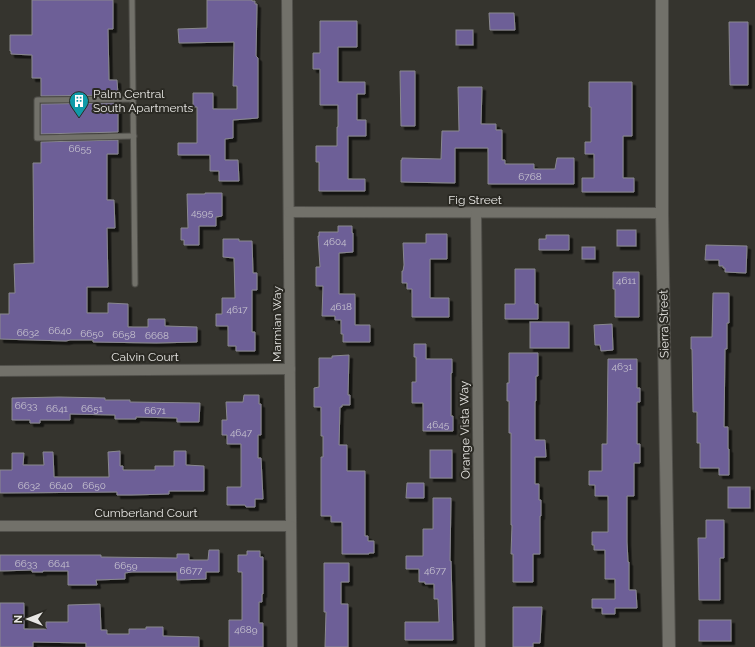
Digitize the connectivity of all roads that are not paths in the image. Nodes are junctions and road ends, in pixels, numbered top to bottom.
1 (132, 0) edge
2 (287, 0) edge
3 (662, 0) edge
4 (133, 99) junction
5 (134, 136) junction
6 (289, 212) junction
7 (476, 213) junction
8 (662, 213) junction
9 (135, 284) dead end
10 (290, 369) junction
11 (0, 371) edge
12 (0, 526) edge
13 (292, 526) junction
14 (292, 647) edge
15 (480, 647) edge
16 (668, 647) edge

1 - 4 lane
2 - 6 street, Marmian Way
3 - 8 street, Sierra Street
4 - 5 lane
4 - 5 lane
5 - 9 lane
6 - 7 street, Fig Street
6 - 10 street, Marmian Way
7 - 8 street, Fig Street
7 - 15 street, Orange Vista Way
8 - 16 street, Sierra Street
10 - 11 street, Calvin Court
10 - 13 street, Marmian Way
12 - 13 street, Cumberland Court
13 - 14 street, Marmian Way

